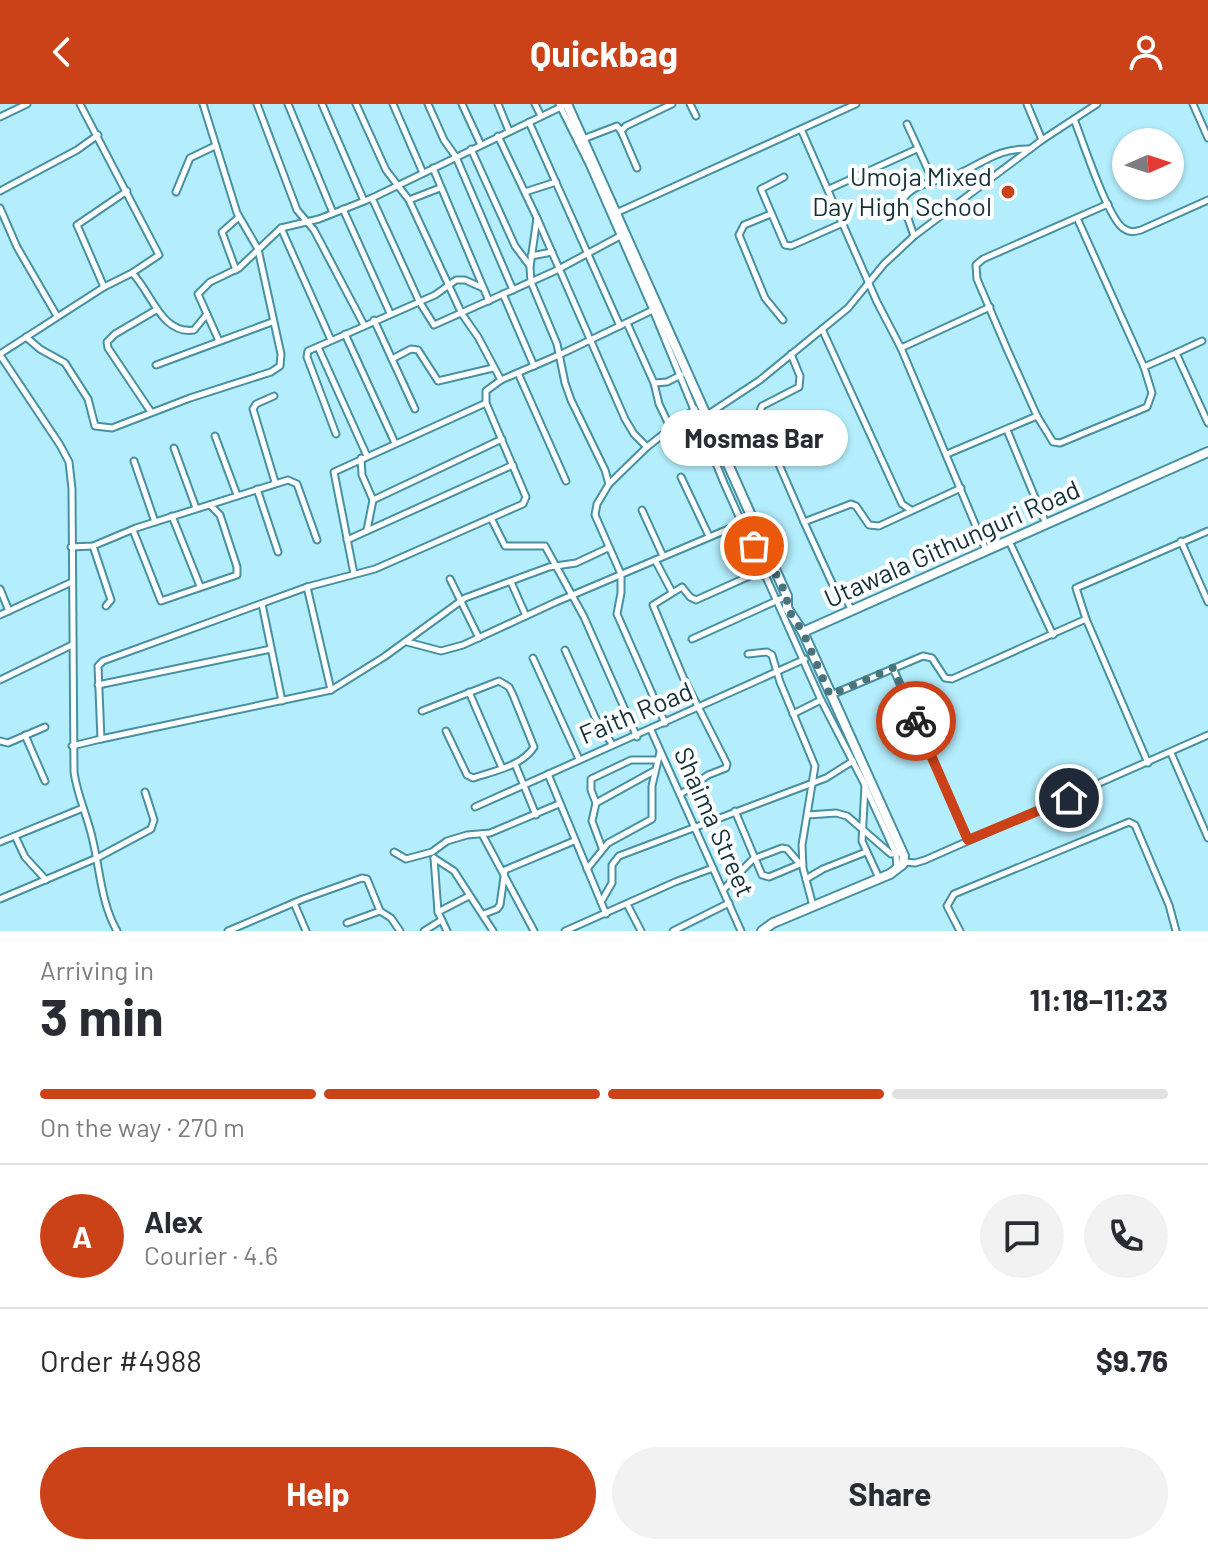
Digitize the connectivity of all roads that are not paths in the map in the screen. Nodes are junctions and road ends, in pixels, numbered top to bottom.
1 (27, 104) edge
2 (80, 104) edge
3 (203, 104) edge
4 (257, 104) edge
5 (288, 104) edge
6 (322, 104) edge
7 (356, 104) edge
8 (393, 104) edge
9 (428, 104) edge
10 (462, 104) edge
11 (498, 104) edge
12 (535, 104) edge
13 (672, 104) edge
14 (690, 104) edge
15 (856, 104) edge
16 (1027, 104) edge
17 (1097, 104) edge
18 (1193, 104) edge
19 (564, 105) edge
20 (541, 116) junction
21 (696, 116) dead end
22 (0, 117) edge
23 (1074, 119) junction
24 (529, 122) junction
25 (907, 124) dead end
26 (801, 129) junction
27 (509, 131) junction
28 (621, 131) junction
29 (98, 135) junction
30 (498, 136) junction
31 (1208, 138) edge
32 (583, 139) junction
33 (1042, 140) junction
34 (481, 145) junction
35 (215, 146) junction
36 (471, 149) junction
37 (917, 149) junction
38 (1030, 149) junction
39 (456, 157) junction
40 (433, 168) junction
41 (637, 168) dead end
42 (423, 173) junction
43 (784, 177) dead end
44 (933, 181) junction
45 (556, 182) junction
46 (398, 187) junction
47 (440, 188) junction
48 (829, 189) junction
49 (0, 191) edge
50 (127, 191) junction
51 (176, 192) dead end
52 (525, 192) junction
53 (372, 198) junction
54 (409, 200) junction
55 (1208, 200) edge
56 (364, 201) junction
57 (1108, 204) junction
58 (0, 208) edge
59 (343, 209) junction
60 (333, 213) junction
61 (616, 213) junction
62 (771, 214) junction
63 (239, 217) junction
64 (537, 218) junction
65 (1077, 218) junction
66 (307, 222) junction
67 (844, 223) junction
68 (281, 228) junction
69 (622, 235) junction
70 (914, 236) junction
71 (258, 249) junction
72 (552, 252) junction
73 (587, 254) junction
74 (531, 256) junction
75 (530, 267) junction
76 (559, 269) junction
77 (236, 270) junction
78 (132, 273) junction
79 (531, 282) junction
80 (869, 282) junction
81 (449, 286) junction
82 (104, 287) junction
83 (483, 288) junction
84 (513, 290) junction
85 (503, 294) junction
86 (419, 301) junction
87 (489, 301) junction
88 (990, 307) junction
89 (656, 309) junction
90 (156, 310) junction
91 (390, 313) junction
92 (207, 314) junction
93 (462, 314) junction
94 (57, 316) junction
95 (374, 320) junction
96 (783, 320) dead end
97 (272, 322) junction
98 (627, 323) junction
99 (364, 325) junction
100 (620, 326) junction
101 (822, 329) junction
102 (345, 334) junction
103 (26, 337) junction
104 (331, 340) junction
105 (590, 340) junction
106 (219, 341) junction
107 (1202, 341) dead end
108 (318, 347) junction
109 (901, 348) junction
110 (1176, 353) junction
111 (791, 354) junction
112 (0, 355) edge
113 (559, 355) junction
114 (392, 359) junction
115 (156, 365) dead end
116 (2, 366) edge
117 (534, 366) junction
118 (1144, 367) junction
119 (493, 368) junction
120 (518, 373) junction
121 (683, 374) junction
122 (501, 380) junction
123 (654, 383) junction
124 (274, 396) dead end
125 (694, 399) junction
126 (486, 403) junction
127 (415, 409) dead end
128 (695, 409) junction
129 (151, 412) junction
130 (706, 415) junction
131 (1037, 416) junction
132 (1208, 423) edge
133 (671, 429) junction
134 (1007, 430) junction
135 (336, 434) dead end
136 (215, 436) dead end
137 (502, 439) junction
138 (395, 443) junction
139 (647, 447) junction
140 (174, 448) dead end
141 (1208, 452) edge
142 (947, 454) junction
143 (364, 457) junction
144 (134, 461) dead end
145 (513, 465) junction
146 (681, 477) dead end
147 (566, 481) dead end
148 (275, 482) junction
149 (609, 484) junction
150 (961, 488) junction
151 (257, 489) junction
152 (237, 495) junction
153 (373, 500) junction
154 (209, 504) junction
155 (196, 508) junction
156 (642, 510) dead end
157 (912, 511) junction
158 (172, 516) junction
159 (491, 518) junction
160 (748, 521) junction
161 (155, 522) junction
162 (804, 522) junction
163 (1046, 524) junction
164 (133, 530) junction
165 (366, 531) junction
166 (1208, 531) edge
167 (709, 536) junction
168 (317, 540) dead end
169 (347, 540) junction
170 (1009, 540) junction
171 (1181, 541) junction
172 (93, 546) junction
173 (71, 547) junction
174 (608, 548) junction
175 (986, 550) junction
176 (278, 552) dead end
177 (663, 556) junction
178 (655, 560) junction
179 (559, 567) junction
180 (768, 568) junction
181 (354, 574) junction
182 (621, 574) junction
183 (879, 577) dead end
184 (450, 579) dead end
185 (72, 582) junction
186 (511, 582) junction
187 (832, 583) dead end
188 (200, 586) junction
189 (307, 587) junction
190 (0, 589) edge
191 (672, 592) junction
192 (573, 595) junction
193 (782, 598) junction
194 (461, 600) junction
195 (1208, 602) edge
196 (262, 604) junction
197 (106, 606) dead end
198 (852, 610) junction
199 (9, 611) junction
200 (0, 615) edge
201 (526, 616) junction
202 (1086, 619) junction
203 (803, 632) junction
204 (1053, 635) junction
205 (479, 638) junction
206 (692, 639) dead end
207 (406, 642) junction
208 (72, 645) junction
209 (271, 649) junction
210 (565, 650) dead end
211 (748, 654) dead end
212 (813, 655) junction
213 (533, 658) dead end
214 (804, 660) junction
215 (893, 668) junction
216 (778, 673) junction
217 (0, 680) edge
218 (98, 685) junction
219 (331, 690) junction
220 (468, 692) junction
221 (826, 698) junction
222 (282, 701) junction
223 (698, 708) junction
224 (422, 711) dead end
225 (793, 714) junction
226 (665, 723) junction
227 (45, 727) dead end
228 (651, 730) junction
229 (446, 731) dead end
230 (25, 735) junction
231 (1208, 735) edge
232 (637, 737) junction
233 (101, 739) junction
234 (0, 741) edge
235 (612, 744) junction
236 (72, 746) junction
237 (660, 751) junction
238 (1171, 753) junction
239 (579, 759) junction
240 (657, 760) junction
241 (853, 761) junction
242 (515, 763) junction
243 (1148, 763) junction
244 (502, 768) junction
245 (654, 771) junction
246 (548, 774) junction
247 (45, 781) dead end
248 (814, 782) junction
249 (524, 785) junction
250 (865, 785) junction
251 (145, 792) dead end
252 (681, 794) junction
253 (596, 803) junction
254 (559, 804) junction
255 (475, 807) dead end
256 (83, 808) junction
257 (735, 811) junction
258 (536, 815) junction
259 (808, 815) junction
260 (695, 826) junction
261 (863, 827) junction
262 (482, 834) junction
263 (15, 836) junction
264 (1208, 838) edge
265 (968, 840) junction
266 (574, 841) junction
267 (0, 842) edge
268 (602, 848) junction
269 (394, 852) dead end
270 (866, 852) junction
271 (433, 855) junction
272 (901, 856) junction
273 (97, 858) junction
274 (753, 859) junction
275 (802, 866) junction
276 (713, 868) junction
277 (587, 869) junction
278 (503, 874) junction
279 (879, 878) junction
280 (806, 879) junction
281 (46, 880) junction
282 (723, 890) junction
283 (469, 896) junction
284 (0, 899) edge
285 (601, 902) junction
286 (294, 903) junction
287 (729, 903) junction
288 (627, 904) junction
289 (813, 906) junction
290 (380, 911) junction
291 (438, 912) junction
292 (484, 914) junction
293 (606, 914) junction
294 (440, 921) junction
295 (347, 923) dead end
296 (117, 931) edge
297 (228, 931) edge
298 (306, 931) edge
299 (400, 931) edge
300 (424, 931) edge
301 (447, 931) edge
302 (493, 931) edge
303 (534, 931) edge
304 (565, 931) edge
305 (641, 931) edge
306 (673, 931) edge
307 (741, 931) edge
308 (762, 931) edge
309 (960, 931) edge
310 (1176, 931) edge

1 - 22 street
2 - 29 street
3 - 35 street
4 - 66 street
5 - 60 street
6 - 56 street
7 - 46 street
8 - 42 street
9 - 39 street
10 - 34 street
11 - 27 street
12 - 20 street
13 - 28 street
14 - 21 street
15 - 26 street
16 - 33 street
17 - 23 street
18 - 31 street
19 - 20 street
19 - 32 street, Utawala Githunguri Road
19 - 69 street
20 - 24 street
23 - 33 street
23 - 57 street
24 - 27 street
24 - 45 street
25 - 37 street
26 - 48 street
26 - 61 street
27 - 30 street
28 - 32 street
28 - 41 street
29 - 49 street
29 - 50 street
30 - 34 street
30 - 52 street
32 - 61 street, Utawala Githunguri Road
33 - 38 street
34 - 36 street
35 - 51 street
35 - 63 street
36 - 39 street
36 - 75 street
37 - 44 street
37 - 48 street
38 - 44 street
38 - 70 street
39 - 40 street
39 - 84 street
40 - 42 street
40 - 47 street
42 - 46 street
43 - 62 street
44 - 70 street
45 - 52 street
45 - 73 street
46 - 53 street
46 - 54 street
47 - 54 street
47 - 83 street
48 - 67 street
50 - 78 street
50 - 82 street
52 - 64 street
53 - 56 street
53 - 86 street
54 - 81 street
55 - 57 street
56 - 59 street
57 - 65 street
58 - 94 street
59 - 60 street
59 - 91 street
60 - 66 street
61 - 69 street, Utawala Githunguri Road
62 - 67 street
62 - 96 street
63 - 71 street
63 - 77 street
64 - 72 street
64 - 74 street
65 - 88 street
65 - 118 street
66 - 68 street
66 - 99 street
67 - 80 street
68 - 71 street
68 - 104 street
69 - 73 street
69 - 89 street, Utawala Githunguri Road
70 - 80 street
71 - 77 street
71 - 97 street
72 - 74 street
72 - 76 street
73 - 76 street
73 - 100 street
74 - 75 street
75 - 79 street
76 - 79 street
76 - 105 street
77 - 92 street
78 - 82 street
78 - 90 street
79 - 84 street
79 - 113 street
80 - 101 street
80 - 109 street
81 - 83 street
81 - 86 street
81 - 93 street
82 - 94 street
83 - 87 street
84 - 85 street
85 - 87 street
85 - 117 street
86 - 91 street
86 - 93 street
87 - 93 street
88 - 109 street
88 - 131 street
89 - 98 street
89 - 121 street, Utawala Githunguri Road
90 - 92 street
90 - 129 street
91 - 95 street
92 - 106 street
93 - 119 street
94 - 103 street
95 - 99 street
95 - 114 street
97 - 106 street
97 - 129 street
98 - 100 street
98 - 123 street
99 - 102 street
100 - 105 street
101 - 111 street
101 - 157 street
102 - 104 street
102 - 138 street
103 - 112 street
103 - 129 street
104 - 108 street
105 - 113 street
105 - 139 street
106 - 115 street
107 - 110 street
108 - 135 street
108 - 143 street
109 - 142 street
110 - 118 street
110 - 132 street
111 - 130 street
111 - 162 street
112 - 116 street
113 - 117 street
113 - 149 street
114 - 119 street
114 - 127 street
116 - 173 street
117 - 120 street
118 - 131 street
119 - 122 street
120 - 122 street
120 - 147 street
121 - 123 street
121 - 125 street, Utawala Githunguri Road
122 - 126 street
123 - 133 street
124 - 148 street
125 - 128 street
125 - 130 street, Utawala Githunguri Road
126 - 137 street
126 - 138 street
128 - 133 street
128 - 160 street
130 - 160 street, Utawala Githunguri Road
131 - 134 street
133 - 139 street
134 - 142 street
134 - 163 street
136 - 152 street
137 - 145 street
137 - 153 street
138 - 143 street
139 - 149 street
140 - 155 street
141 - 163 street, Utawala Githunguri Road
142 - 150 street
143 - 153 street
143 - 169 street
144 - 161 street
145 - 159 street
145 - 165 street
146 - 167 street
148 - 151 street
148 - 168 street
149 - 174 street
150 - 157 street
150 - 175 street
151 - 152 street
151 - 176 street
152 - 154 street
153 - 165 street
154 - 155 street
154 - 188 street
155 - 158 street
156 - 177 street
157 - 162 street
158 - 161 street
158 - 188 street
159 - 179 street
159 - 181 street
160 - 167 street
160 - 180 street, Utawala Githunguri Road
161 - 164 street
162 - 187 street
163 - 170 street, Utawala Githunguri Road
164 - 172 street
164 - 188 street
165 - 169 street
166 - 171 street
167 - 177 street
169 - 181 street
170 - 175 street, Utawala Githunguri Road
170 - 204 street
171 - 195 street
171 - 202 street
172 - 173 street
172 - 197 street
173 - 185 street
174 - 179 street
174 - 182 street
175 - 198 street, Utawala Githunguri Road
177 - 178 street
178 - 182 street
178 - 191 street
179 - 186 street
179 - 192 street
180 - 191 street
180 - 193 street, Utawala Githunguri Road
181 - 189 street
182 - 192 street
182 - 226 street
183 - 198 street
184 - 194 street
185 - 199 street
185 - 208 street
186 - 194 street
186 - 201 street
189 - 196 street
189 - 219 street
190 - 199 street
191 - 223 street
192 - 201 street
192 - 232 street
193 - 203 street, Utawala Githunguri Road
193 - 206 street
193 - 214 street
194 - 205 street
194 - 207 street
196 - 209 street
196 - 218 street
198 - 203 street, Utawala Githunguri Road
199 - 200 street
201 - 205 street
202 - 204 street
202 - 243 street
203 - 212 street
204 - 215 street
205 - 207 street
207 - 219 street
208 - 217 street
208 - 236 street
209 - 218 street
209 - 222 street
210 - 235 street
211 - 216 street
212 - 214 street, Faith Road
212 - 221 street
213 - 239 street
214 - 216 street, Faith Road
214 - 221 street
215 - 221 street
215 - 265 street
216 - 223 street, Faith Road
216 - 225 street
218 - 233 street
219 - 222 street
220 - 224 street
220 - 242 street
220 - 244 street
221 - 225 street
221 - 241 street
221 - 272 street
222 - 233 street
223 - 226 street, Faith Road
223 - 252 street
225 - 248 street
226 - 228 street, Faith Road
227 - 230 street
228 - 232 street, Faith Road
228 - 237 street, Shaima Street
229 - 244 street
230 - 234 street
230 - 247 street
231 - 238 street
232 - 235 street, Faith Road
233 - 236 street
235 - 239 street, Faith Road
236 - 256 street
237 - 240 street
237 - 252 street, Shaima Street
238 - 243 street
238 - 264 street
239 - 246 street, Faith Road
240 - 245 street
240 - 253 street
241 - 248 street
241 - 250 street
242 - 244 street
242 - 249 street
243 - 265 street
245 - 253 street
245 - 268 street
246 - 249 street, Faith Road
246 - 254 street
248 - 257 street
248 - 259 street
249 - 255 street, Faith Road
249 - 258 street
250 - 261 street
250 - 272 street
251 - 273 street
252 - 260 street, Shaima Street
253 - 268 street
254 - 258 street
254 - 266 street
256 - 263 street
256 - 273 street
257 - 260 street
257 - 274 street
258 - 262 street
259 - 261 street
259 - 275 street
260 - 276 street, Shaima Street
260 - 285 street
261 - 270 street
261 - 272 street
262 - 271 street
262 - 278 street
263 - 267 street
263 - 281 street
265 - 272 street
266 - 277 street
266 - 278 street
268 - 277 street
269 - 271 street
270 - 279 street
270 - 280 street
271 - 283 street
271 - 291 street
272 - 279 street
273 - 281 street
273 - 296 street
274 - 275 street
274 - 275 street
274 - 282 street
275 - 280 street
276 - 282 street, Shaima Street
276 - 288 street
277 - 285 street
278 - 292 street
278 - 303 street
279 - 289 street
280 - 289 street
281 - 284 street
282 - 287 street, Shaima Street
283 - 291 street
283 - 292 street
285 - 293 street
286 - 290 street
286 - 297 street
286 - 298 street
287 - 306 street
287 - 307 street, Shaima Street
288 - 293 street
288 - 305 street
289 - 308 street
290 - 295 street
290 - 299 street
291 - 294 street
292 - 302 street
293 - 304 street
294 - 300 street
294 - 301 street
309 - 310 street

